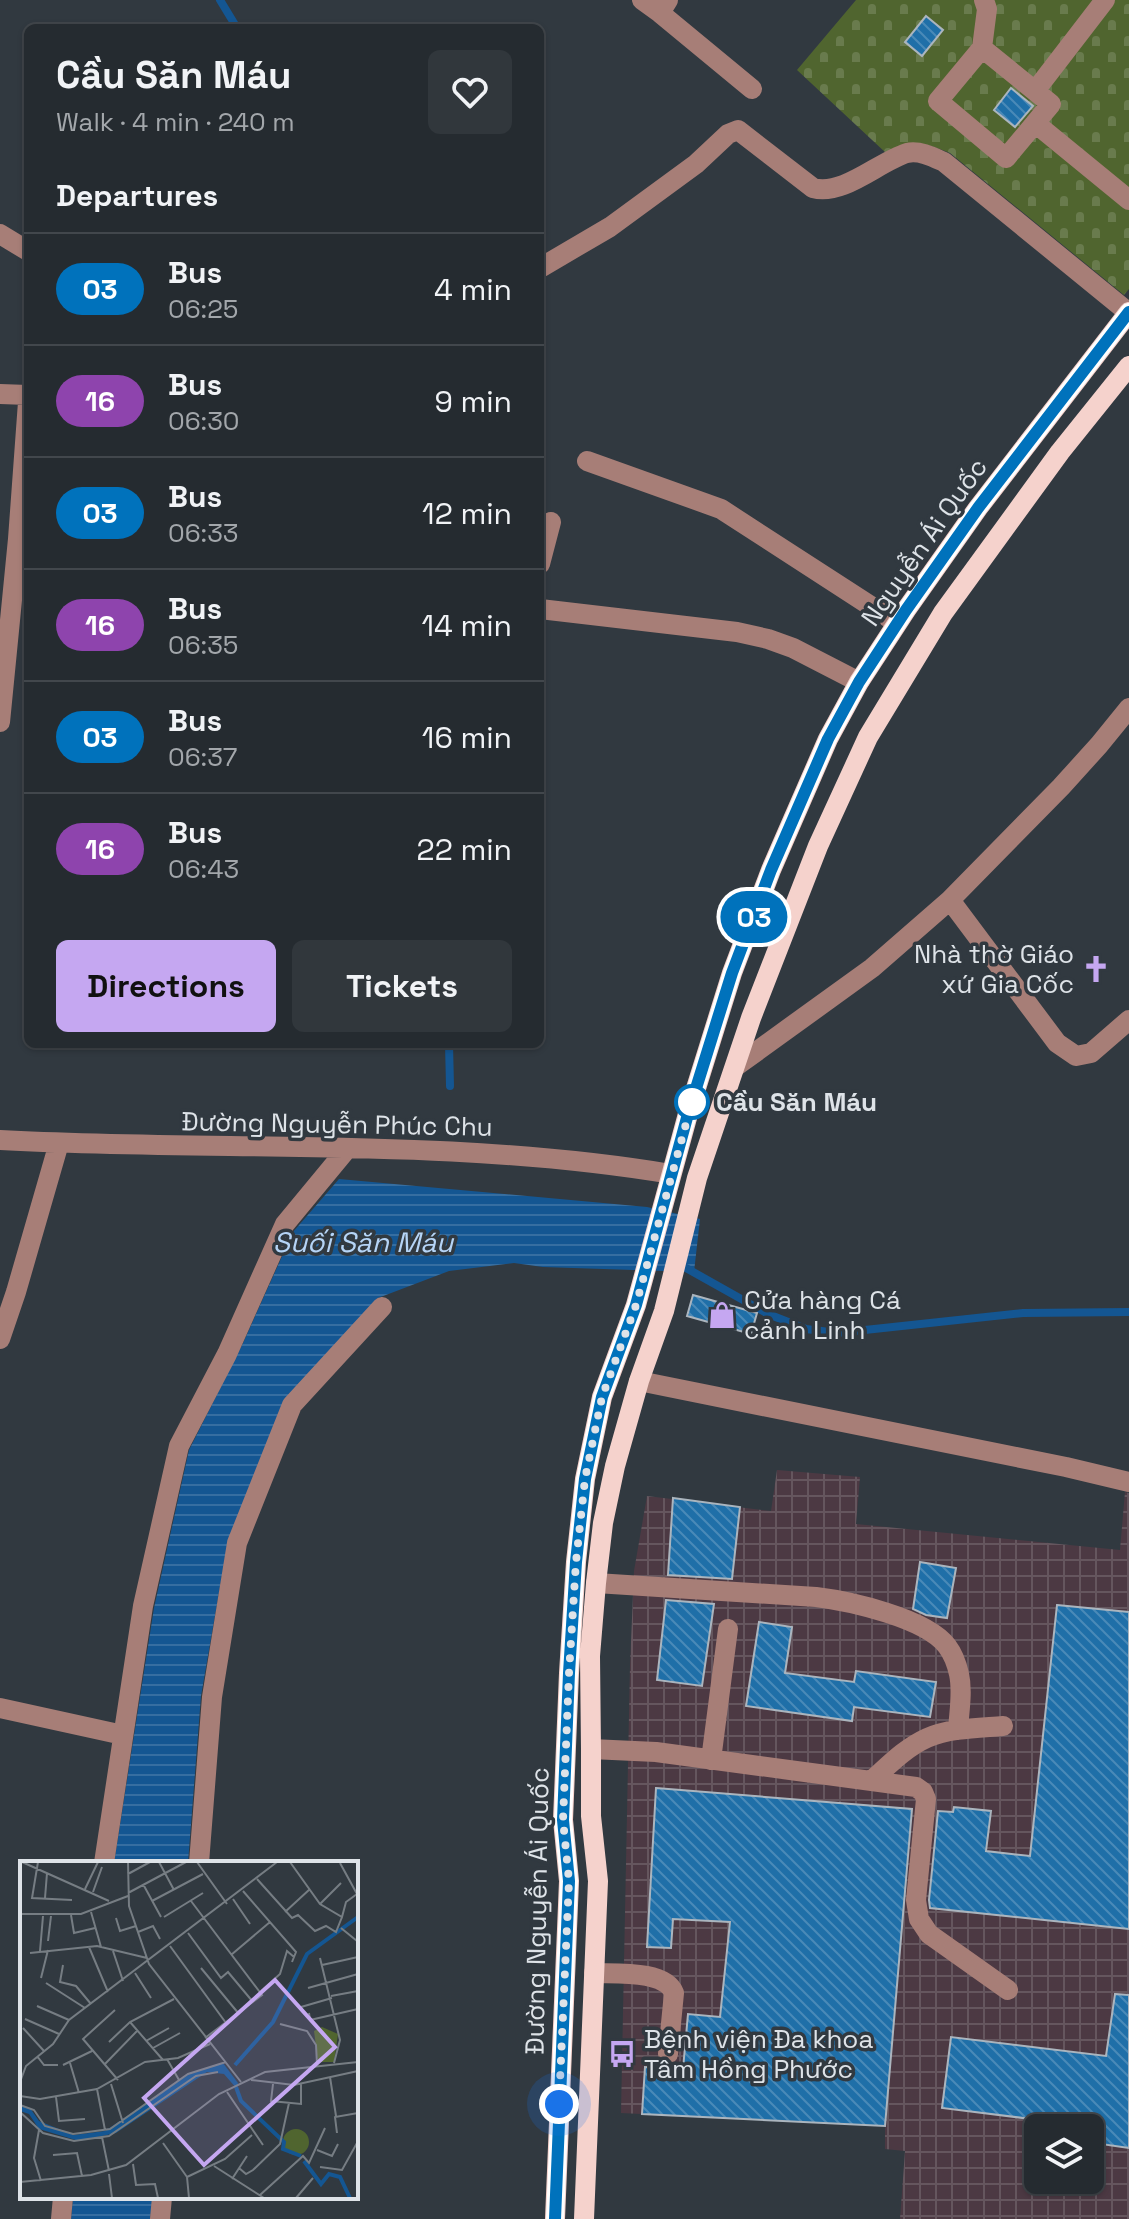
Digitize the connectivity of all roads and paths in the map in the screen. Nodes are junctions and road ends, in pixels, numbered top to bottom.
1 (642, 0) edge
2 (984, 0) edge
3 (1105, 0) edge
4 (664, 6) edge
5 (982, 48) junction
6 (752, 89) dead end
7 (1035, 91) junction
8 (1035, 123) junction
9 (1129, 200) edge
10 (0, 234) edge
11 (24, 249) edge
12 (544, 266) edge
13 (1129, 312) edge
14 (1129, 366) edge
15 (0, 394) edge
16 (24, 395) edge
17 (587, 461) dead end
18 (24, 512) edge
19 (551, 522) dead end
20 (23, 539) edge
21 (544, 549) edge
22 (544, 609) edge
23 (897, 623) junction
24 (4, 624) edge
25 (859, 682) junction
26 (1129, 708) edge
27 (0, 722) edge
28 (950, 900) junction
29 (1129, 1020) edge
30 (735, 1067) junction
31 (682, 1138) joint
32 (0, 1140) edge
33 (59, 1143) junction
34 (347, 1149) junction
35 (671, 1174) junction
36 (697, 1178) junction
37 (382, 1307) dead end
38 (0, 1339) edge
39 (639, 1381) junction
40 (1129, 1482) edge
41 (596, 1583) junction
42 (728, 1629) dead end
43 (0, 1708) edge
44 (1003, 1726) dead end
45 (958, 1730) junction
46 (123, 1735) junction
47 (591, 1749) junction
48 (711, 1760) junction
49 (871, 1781) junction
50 (104, 1861) edge
51 (199, 1861) edge
52 (565, 1949) junction
53 (595, 1949) junction
54 (564, 1972) junction
55 (594, 1973) junction
56 (1008, 1990) dead end
57 (668, 2054) dead end
58 (63, 2199) edge
59 (162, 2199) edge
60 (61, 2219) edge
61 (160, 2219) edge
62 (555, 2219) edge
63 (584, 2219) edge

1 - 4 street
2 - 5 street
3 - 7 street
4 - 6 street
5 - 7 street
5 - 8 street
7 - 8 street
8 - 9 street
10 - 11 street
12 - 13 street
13 - 23 main road, Nguyễn Ái Quốc
14 - 30 main road
15 - 16 street
17 - 23 street
18 - 20 street
19 - 21 street
20 - 24 street
22 - 25 street
23 - 25 main road, Nguyễn Ái Quốc
24 - 27 street
25 - 31 main road, Nguyễn Ái Quốc
26 - 28 street
28 - 29 street
28 - 30 street
30 - 36 main road, Đường Nguyễn Ái Quốc
31 - 35 main road, Đường Nguyễn Ái Quốc
32 - 33 street, Đường Nguyễn Phúc Chu
33 - 34 street, Đường Nguyễn Phúc Chu
33 - 38 street
34 - 35 street, Đường Nguyễn Phúc Chu
34 - 46 street
35 - 36 main road
35 - 52 main road, Đường Nguyễn Ái Quốc
36 - 39 main road, Đường Nguyễn Ái Quốc
37 - 51 street
39 - 40 street
39 - 41 main road, Đường Nguyễn Ái Quốc
41 - 45 street
41 - 47 main road, Đường Nguyễn Ái Quốc
42 - 48 street
43 - 46 street
44 - 45 street
45 - 49 street
46 - 50 street
47 - 48 street
47 - 53 main road, Đường Nguyễn Ái Quốc
48 - 49 street
49 - 56 street
52 - 53 main road
52 - 54 main road, Đường Nguyễn Ái Quốc
53 - 55 main road, Đường Nguyễn Ái Quốc
54 - 55 main road
54 - 62 main road, Đường Nguyễn Ái Quốc
55 - 57 street
55 - 63 main road, Đường Nguyễn Ái Quốc
58 - 60 street
59 - 61 street

